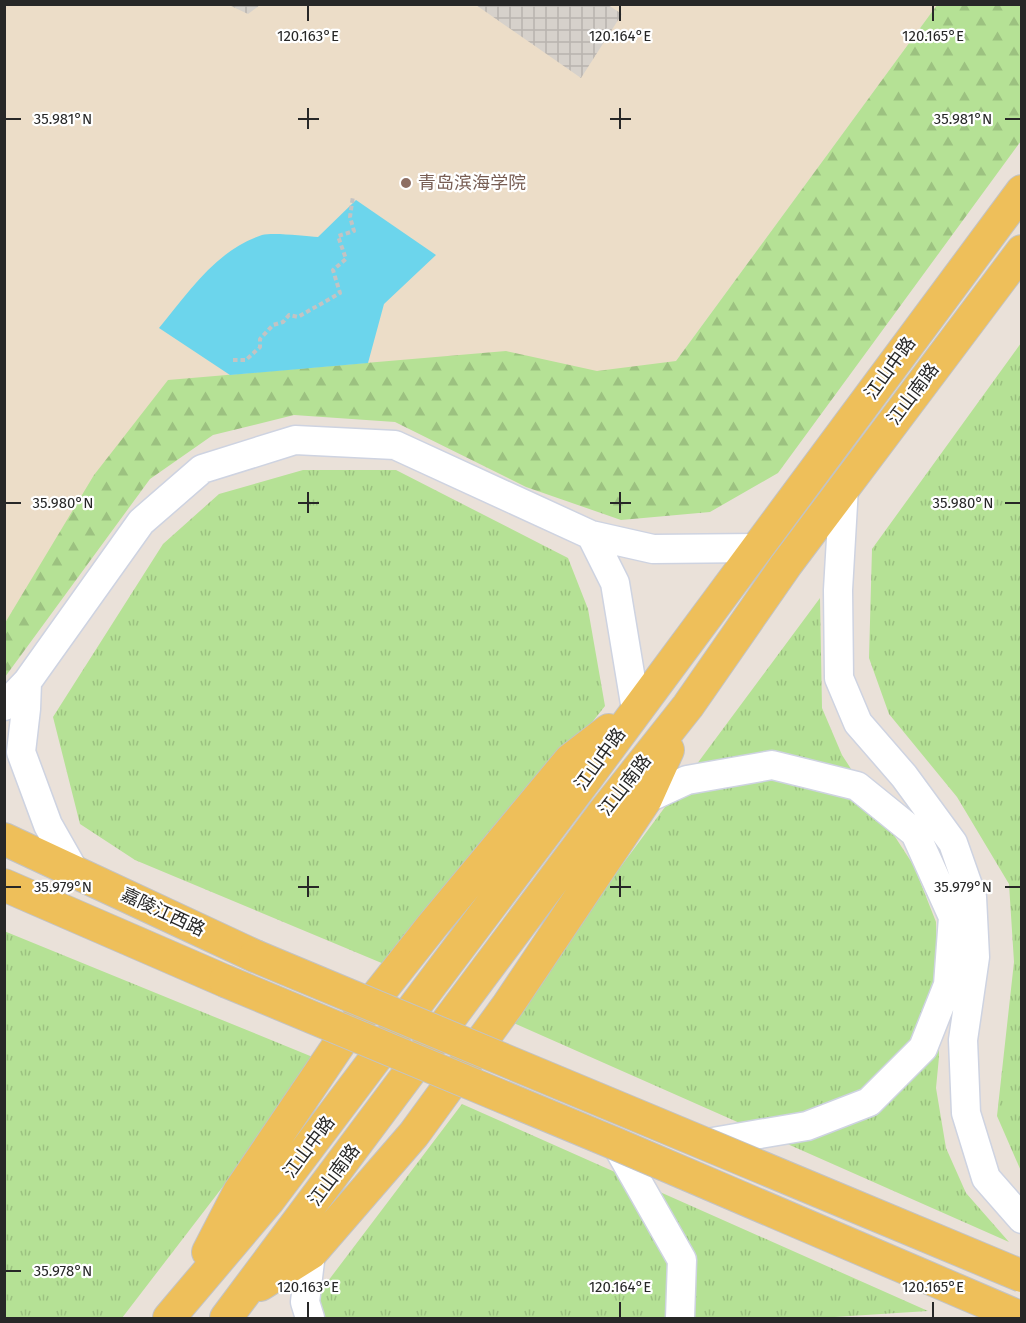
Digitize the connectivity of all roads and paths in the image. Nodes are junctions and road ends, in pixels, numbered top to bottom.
1 (1022, 190) edge
2 (353, 196) dead end
3 (1022, 251) edge
4 (233, 360) dead end
5 (844, 488) junction
6 (591, 536) junction
7 (758, 548) junction
8 (27, 682) junction
9 (4, 706) edge
10 (688, 706) junction
11 (636, 710) junction
12 (646, 799) junction
13 (4, 839) edge
14 (73, 869) junction
15 (6, 886) edge
16 (707, 1143) junction
17 (616, 1144) junction
18 (1022, 1219) edge
19 (311, 1253) junction
20 (1022, 1276) edge
21 (235, 1307) edge
22 (177, 1308) edge
23 (310, 1318) edge
24 (680, 1318) edge
25 (1022, 1318) edge

1 - 7 main road, 江山中路
2 - 4 path
3 - 5 main road, 江山南路
5 - 10 main road, 江山南路
5 - 18 main road
6 - 7 main road
6 - 8 main road
6 - 11 main road
7 - 11 main road, 江山中路
8 - 9 main road
8 - 14 main road
10 - 12 main road
10 - 21 main road, 江山南路
11 - 22 main road, 江山中路
12 - 16 main road
12 - 19 main road
13 - 14 main road, 嘉陵江西路
14 - 16 main road, 嘉陵江西路, bridge
15 - 17 main road, 嘉陵江西路, bridge
16 - 20 main road, 嘉陵江西路, bridge
17 - 24 main road
17 - 25 main road, 嘉陵江西路, bridge
19 - 21 main road
19 - 23 main road

